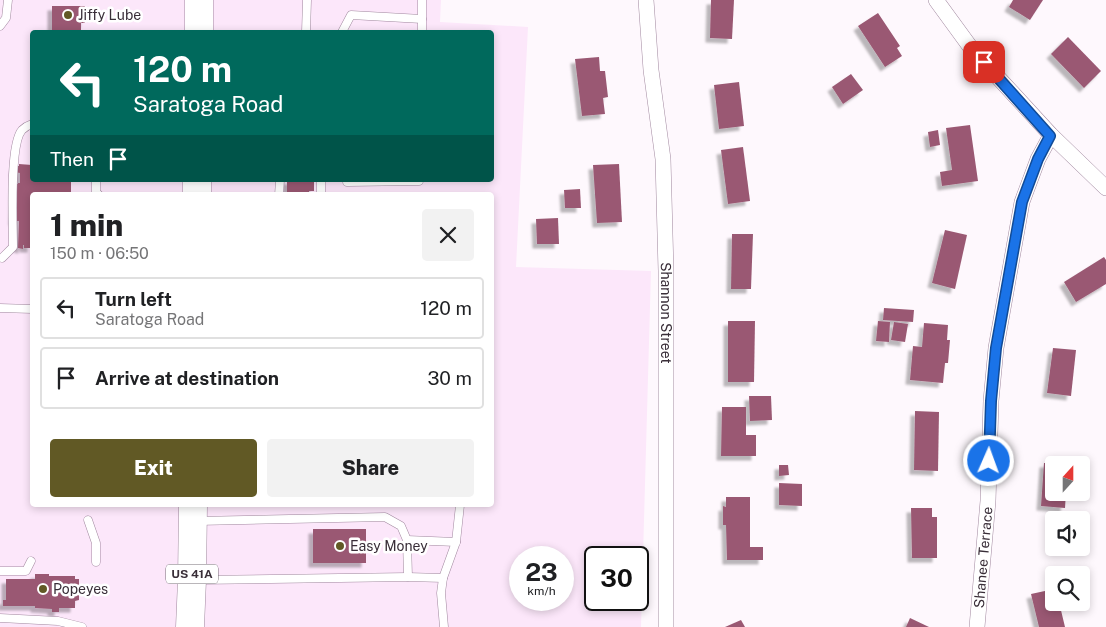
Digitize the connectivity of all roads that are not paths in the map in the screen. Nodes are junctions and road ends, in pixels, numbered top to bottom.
1 (8, 0) edge
2 (199, 0) edge
3 (307, 0) edge
4 (422, 0) edge
5 (646, 0) edge
6 (936, 0) edge
7 (422, 18) junction
8 (0, 26) edge
9 (199, 30) edge
10 (306, 30) edge
11 (343, 30) edge
12 (422, 30) edge
13 (30, 125) edge
14 (1050, 136) junction
15 (1106, 188) edge
16 (2, 258) dead end
17 (0, 308) edge
18 (30, 309) edge
19 (460, 507) edge
20 (193, 513) edge
21 (88, 520) dead end
22 (407, 540) junction
23 (456, 542) junction
24 (31, 562) dead end
25 (96, 562) dead end
26 (0, 571) edge
27 (408, 576) junction
28 (443, 578) junction
29 (192, 580) junction
30 (0, 618) edge
31 (82, 627) edge
32 (190, 627) edge
33 (444, 627) edge
34 (666, 627) edge
35 (977, 627) edge

1 - 8 lane
2 - 9 highway
3 - 10 lane
4 - 7 lane
5 - 34 street, Shannon Street
6 - 14 street
7 - 11 lane
7 - 12 lane
13 - 16 lane
14 - 15 street
14 - 35 street, Shanee Terrace
17 - 18 lane
19 - 23 lane
20 - 22 lane
20 - 29 highway, US 41A
21 - 25 lane
22 - 23 lane
22 - 27 lane
23 - 28 lane
24 - 26 lane
27 - 28 lane
27 - 29 lane
28 - 33 lane
29 - 32 highway, US 41A
30 - 31 lane

